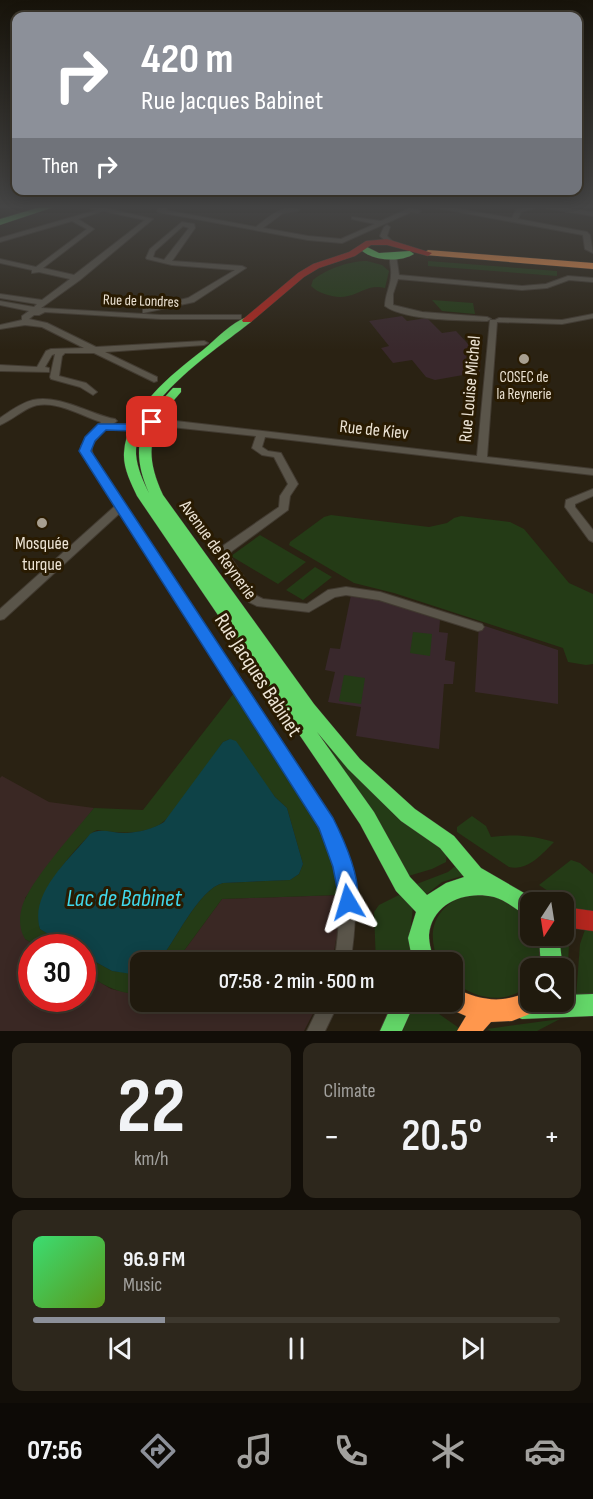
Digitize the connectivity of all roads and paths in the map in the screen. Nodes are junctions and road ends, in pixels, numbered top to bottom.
1 (59, 253) edge
2 (108, 253) edge
3 (149, 253) edge
4 (172, 253) edge
5 (359, 253) edge
6 (361, 253) edge
7 (394, 253) edge
8 (397, 253) edge
9 (0, 261) edge
10 (168, 262) junction
11 (593, 268) edge
12 (35, 271) junction
13 (395, 277) junction
14 (77, 278) junction
15 (593, 280) edge
16 (0, 296) edge
17 (0, 303) edge
18 (38, 311) junction
19 (160, 313) junction
20 (593, 316) edge
21 (238, 317) dead end
22 (493, 320) junction
23 (27, 323) junction
24 (44, 325) junction
25 (0, 327) edge
26 (204, 343) dead end
27 (95, 350) junction
28 (63, 351) junction
29 (0, 368) edge
30 (39, 370) junction
31 (54, 374) junction
32 (0, 375) edge
33 (154, 379) dead end
34 (93, 392) dead end
35 (0, 422) edge
36 (102, 426) junction
37 (139, 427) junction
38 (261, 434) junction
39 (482, 459) junction
40 (593, 472) edge
41 (593, 492) edge
42 (120, 507) junction
43 (593, 538) edge
44 (0, 616) edge
45 (478, 627) dead end
46 (493, 886) junction
47 (520, 899) edge
48 (427, 910) junction
49 (574, 918) edge
50 (593, 921) edge
51 (343, 952) edge
52 (421, 952) edge
53 (463, 1005) edge
54 (574, 1005) edge
55 (593, 1005) edge
56 (520, 1007) edge
57 (325, 1012) edge
58 (400, 1012) edge
59 (485, 1012) junction
60 (316, 1031) edge
61 (391, 1031) edge
62 (468, 1031) edge

1 - 12 street
2 - 14 street
3 - 10 street
4 - 10 street
5 - 37 street, Avenue de Reynerie
6 - 37 street, Avenue de Reynerie
7 - 13 street
8 - 11 street
9 - 12 street
10 - 19 street
12 - 14 street
13 - 15 street
13 - 22 street
14 - 18 street
16 - 18 street
17 - 18 street, Rue de Londres
18 - 19 street, Rue de Londres
18 - 23 street
18 - 24 street
19 - 21 street, Rue de Londres
20 - 22 street
22 - 39 street, Rue Louise Michel
23 - 24 street
23 - 25 street
24 - 27 street
26 - 27 street
27 - 28 street
27 - 33 street
28 - 30 street
28 - 31 street
29 - 30 street
30 - 31 street
31 - 32 street
31 - 34 street
35 - 36 street
36 - 37 street
36 - 37 street
36 - 42 street, Rue Jacques Babinet
37 - 38 street, Rue de Kiev
37 - 46 street, Avenue de Reynerie
37 - 48 street, Avenue de Reynerie
38 - 39 street, Rue de Kiev
38 - 45 street
39 - 40 street, Rue de Kiev
41 - 43 street
42 - 44 street
42 - 51 street, Rue Jacques Babinet
46 - 47 street, Avenue de Reynerie
46 - 48 street
48 - 52 street
49 - 50 street
53 - 59 street
54 - 55 street
56 - 59 street
57 - 60 street
58 - 61 street
59 - 62 street

